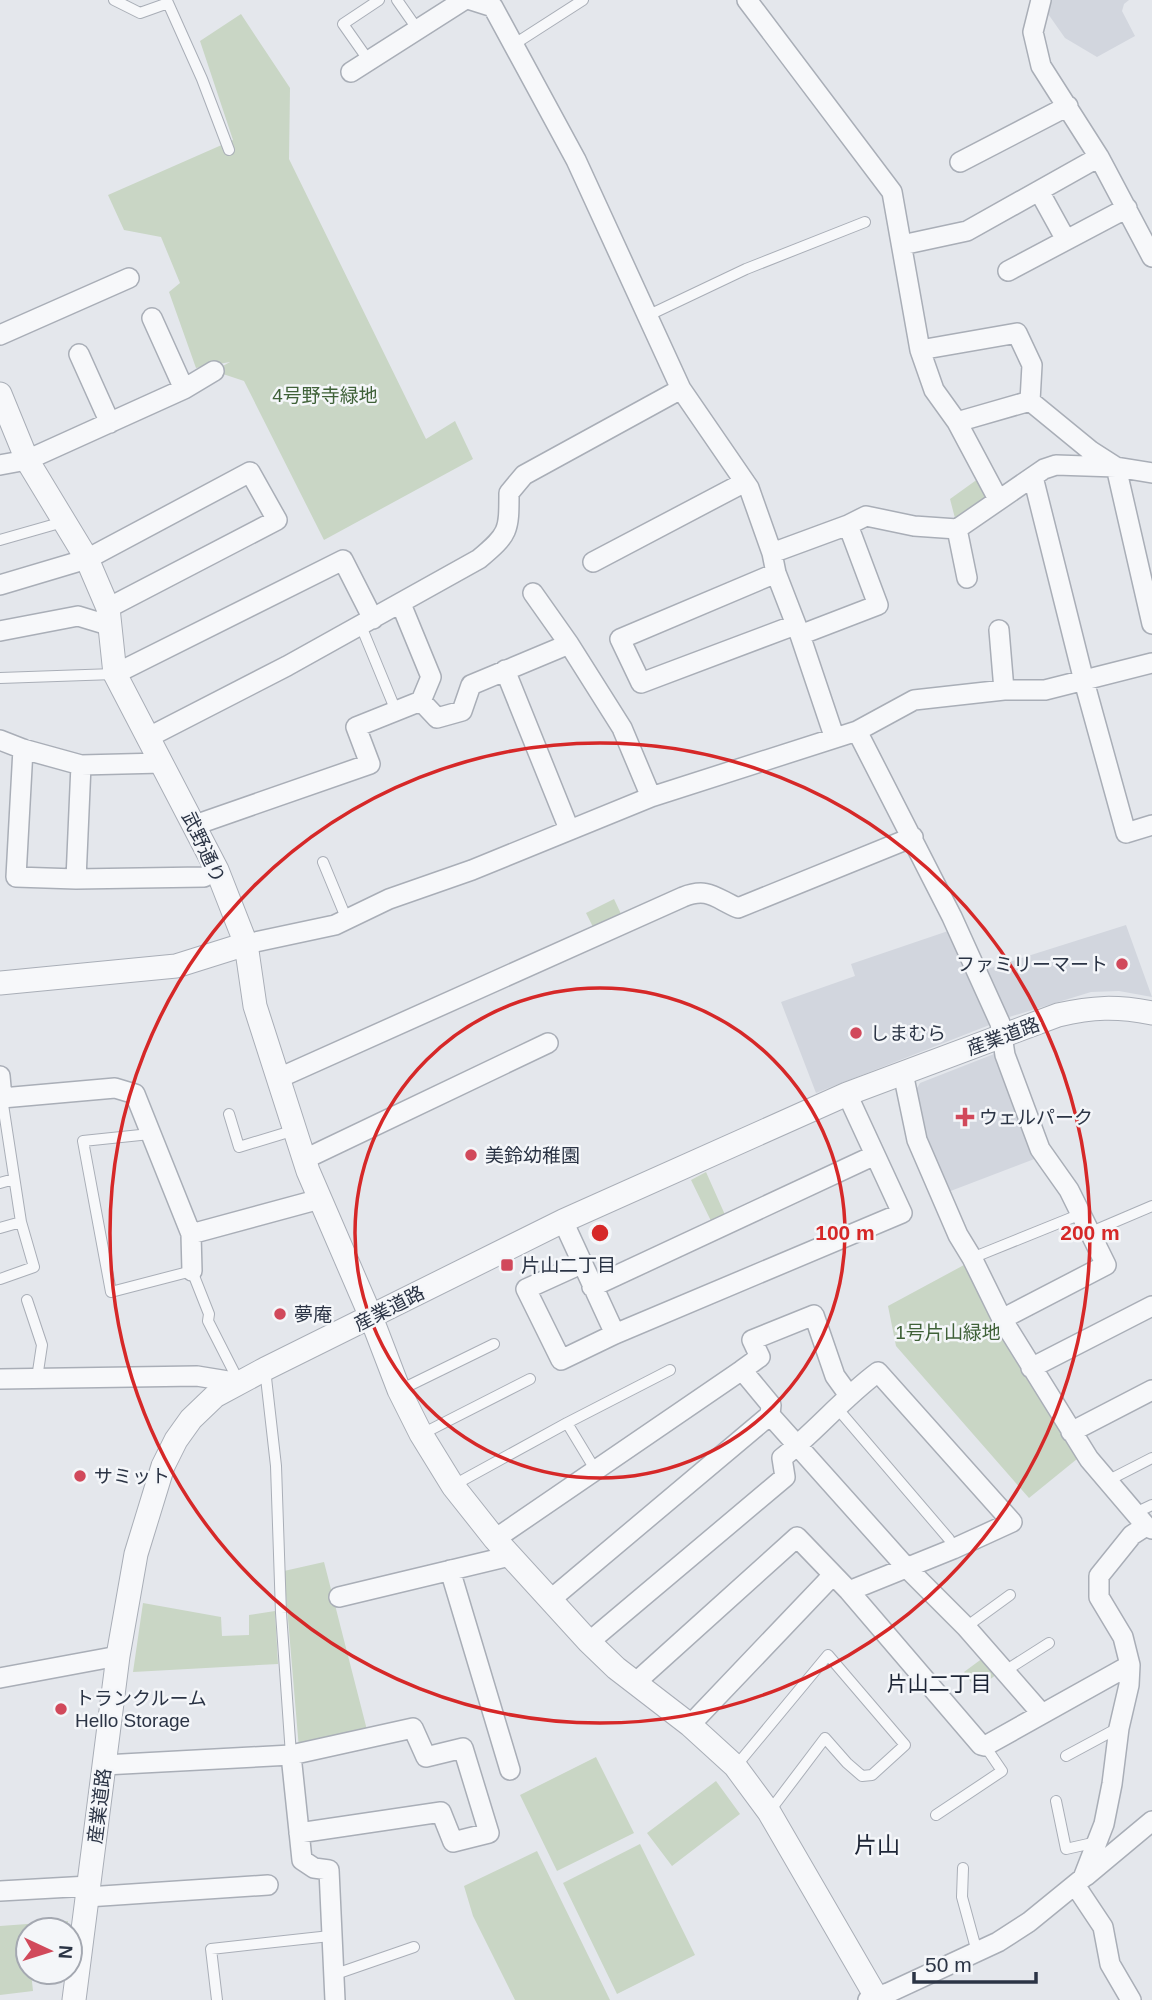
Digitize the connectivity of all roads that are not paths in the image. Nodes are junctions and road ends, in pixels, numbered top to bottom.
1 (114, 0) edge
2 (379, 0) edge
3 (397, 0) edge
4 (464, 0) edge
5 (471, 0) edge
6 (583, 0) edge
7 (747, 0) edge
8 (1041, 0) edge
9 (498, 4) edge
10 (418, 30) junction
11 (513, 45) junction
12 (369, 61) junction
13 (351, 72) dead end
14 (1068, 106) junction
15 (229, 150) dead end
16 (1099, 157) junction
17 (960, 162) dead end
18 (1039, 191) junction
19 (1127, 208) junction
20 (865, 222) dead end
21 (1066, 240) junction
22 (902, 246) junction
23 (1152, 257) edge
24 (1008, 271) dead end
25 (129, 278) dead end
26 (647, 316) junction
27 (152, 318) dead end
28 (0, 335) edge
29 (920, 349) junction
30 (79, 354) dead end
31 (214, 371) dead end
32 (184, 388) junction
33 (681, 389) junction
34 (0, 394) edge
35 (1030, 401) junction
36 (957, 422) junction
37 (110, 423) junction
38 (27, 460) junction
39 (0, 465) edge
40 (1116, 467) junction
41 (1152, 473) edge
42 (1033, 477) junction
43 (745, 482) junction
44 (998, 499) junction
45 (65, 521) junction
46 (848, 525) junction
47 (957, 529) junction
48 (0, 540) edge
49 (772, 553) junction
50 (87, 559) junction
51 (593, 562) dead end
52 (776, 573) junction
53 (967, 578) dead end
54 (0, 585) edge
55 (533, 593) dead end
56 (401, 604) junction
57 (109, 617) junction
58 (367, 623) junction
59 (1152, 624) edge
60 (798, 630) junction
61 (999, 630) dead end
62 (0, 631) edge
63 (569, 644) junction
64 (1152, 663) edge
65 (505, 670) junction
66 (115, 674) junction
67 (0, 678) edge
68 (1084, 681) junction
69 (1004, 690) junction
70 (421, 701) junction
71 (396, 711) junction
72 (857, 730) junction
73 (834, 736) junction
74 (147, 738) junction
75 (0, 740) edge
76 (23, 749) junction
77 (162, 763) junction
78 (81, 765) junction
79 (651, 797) junction
80 (195, 825) junction
81 (1152, 825) edge
82 (569, 829) junction
83 (912, 837) junction
84 (323, 862) dead end
85 (216, 870) junction
86 (76, 879) junction
87 (348, 920) junction
88 (246, 944) junction
89 (0, 983) edge
90 (1152, 1013) edge
91 (1001, 1036) junction
92 (548, 1043) dead end
93 (903, 1073) junction
94 (0, 1076) edge
95 (279, 1078) junction
96 (1, 1090) edge
97 (847, 1094) junction
98 (229, 1114) dead end
99 (296, 1130) junction
100 (150, 1134) junction
101 (875, 1155) junction
102 (305, 1159) junction
103 (14, 1179) junction
104 (0, 1183) edge
105 (320, 1199) junction
106 (1152, 1206) edge
107 (1081, 1214) junction
108 (563, 1221) junction
109 (22, 1222) junction
110 (0, 1228) edge
111 (1091, 1232) junction
112 (191, 1234) junction
113 (972, 1258) junction
114 (581, 1264) junction
115 (192, 1271) junction
116 (0, 1279) edge
117 (592, 1287) junction
118 (27, 1300) dead end
119 (1152, 1306) edge
120 (371, 1317) junction
121 (1002, 1319) junction
122 (615, 1334) junction
123 (494, 1344) dead end
124 (1031, 1368) junction
125 (265, 1369) junction
126 (670, 1370) dead end
127 (742, 1370) junction
128 (37, 1378) junction
129 (0, 1379) edge
130 (530, 1379) dead end
131 (240, 1383) junction
132 (399, 1390) junction
133 (1152, 1390) edge
134 (843, 1401) junction
135 (770, 1415) junction
136 (567, 1423) junction
137 (1071, 1432) junction
138 (421, 1434) junction
139 (799, 1444) junction
140 (1152, 1458) edge
141 (596, 1471) junction
142 (1108, 1480) junction
143 (453, 1486) junction
144 (1146, 1518) edge
145 (503, 1547) junction
146 (953, 1549) junction
147 (906, 1567) junction
148 (450, 1570) junction
149 (833, 1575) junction
150 (849, 1591) junction
151 (1010, 1595) dead end
152 (339, 1597) dead end
153 (550, 1600) junction
154 (966, 1627) junction
155 (589, 1642) junction
156 (1049, 1643) dead end
157 (118, 1656) junction
158 (1130, 1665) junction
159 (1005, 1671) junction
160 (0, 1678) edge
161 (635, 1683) junction
162 (1042, 1714) junction
163 (690, 1725) junction
164 (1119, 1728) junction
165 (985, 1746) junction
166 (291, 1755) junction
167 (1066, 1756) dead end
168 (104, 1765) junction
169 (735, 1766) junction
170 (510, 1770) dead end
171 (1056, 1801) dead end
172 (769, 1812) junction
173 (936, 1815) dead end
174 (1152, 1821) edge
175 (299, 1833) junction
176 (1098, 1842) junction
177 (964, 1868) dead end
178 (1079, 1881) junction
179 (268, 1885) dead end
180 (0, 1891) edge
181 (88, 1892) junction
182 (330, 1936) junction
183 (414, 1947) dead end
184 (977, 1952) junction
185 (333, 1975) junction
186 (874, 1999) edge
187 (74, 2000) edge
188 (217, 2000) edge
189 (335, 2000) edge
190 (1131, 2000) edge

1 - 15 lane
2 - 12 lane
3 - 10 lane
4 - 10 street
5 - 9 street
6 - 11 lane
7 - 22 street
8 - 14 street
9 - 11 street
10 - 12 street
11 - 26 street
12 - 13 street
14 - 16 street
14 - 17 street
16 - 18 street
16 - 19 street
18 - 21 street
18 - 22 street
19 - 21 street
19 - 23 street
20 - 26 lane
21 - 24 street
22 - 29 street
25 - 28 street
26 - 33 street
27 - 32 street
29 - 35 street
29 - 36 street
30 - 37 street
31 - 32 street
32 - 37 street
33 - 43 street
33 - 56 street
34 - 38 street, 武野通り
35 - 36 street
35 - 40 street
36 - 44 street
37 - 38 street
38 - 39 street
38 - 45 street, 武野通り
40 - 41 street
40 - 42 street
40 - 59 street
42 - 44 street
42 - 68 street
43 - 49 street
43 - 51 street
44 - 47 street
45 - 48 lane
45 - 50 street, 武野通り
46 - 47 street
46 - 49 street
46 - 60 street
47 - 53 street
49 - 52 street
50 - 54 street
50 - 57 street, 武野通り
50 - 57 street
52 - 60 street
52 - 60 street
55 - 63 street
56 - 58 street
56 - 70 street
57 - 62 street
57 - 66 street, 武野通り
58 - 66 street
58 - 71 lane
58 - 74 street
60 - 73 street
61 - 69 street
63 - 65 street
63 - 79 street
64 - 68 street
65 - 70 street
65 - 82 street
66 - 67 lane
66 - 74 street, 武野通り
68 - 69 street
68 - 81 street
69 - 72 street
70 - 71 street
71 - 80 street
72 - 73 street
72 - 83 street
73 - 79 street
74 - 77 street, 武野通り
75 - 76 street
76 - 78 street
76 - 86 street
77 - 78 street
77 - 80 street, 武野通り
78 - 86 street
79 - 82 street
80 - 85 street, 武野通り
82 - 87 street
83 - 91 street
83 - 95 street
84 - 87 lane
85 - 86 street
85 - 88 street, 武野通り
87 - 88 street
88 - 89 street
88 - 95 street, 武野通り
90 - 91 street, 産業道路
91 - 93 street, 産業道路
91 - 107 street
92 - 102 street
93 - 97 street, 産業道路
93 - 113 street
94 - 96 street
95 - 99 street, 武野通り
96 - 100 street
96 - 103 lane
97 - 101 street
97 - 108 street, 産業道路
98 - 99 lane
99 - 102 street, 武野通り
100 - 112 street
100 - 115 lane
101 - 117 street
101 - 122 street
102 - 105 street, 武野通り
103 - 104 lane
103 - 109 lane
105 - 112 street
105 - 120 street, 武野通り
106 - 111 lane
107 - 111 street
107 - 113 lane
108 - 114 street
108 - 120 street, 産業道路
109 - 110 lane
109 - 116 lane
111 - 121 street
112 - 115 street
113 - 121 street
114 - 117 street
114 - 122 street
115 - 131 lane
117 - 122 street
118 - 128 lane
119 - 124 street
120 - 125 street, 産業道路
120 - 132 street, 武野通り
121 - 124 street
123 - 132 lane
124 - 137 street
125 - 131 street, 産業道路
125 - 166 lane
126 - 136 lane
127 - 134 street
127 - 135 street
127 - 141 street
128 - 129 street
128 - 131 street
130 - 138 lane
131 - 157 street, 産業道路
132 - 138 street, 武野通り
133 - 137 street
134 - 139 street
134 - 146 lane
134 - 146 street
135 - 139 street
135 - 153 street
136 - 141 lane
136 - 143 lane
137 - 142 street
138 - 143 street, 武野通り
139 - 147 street
139 - 155 street
140 - 142 lane
141 - 145 street
142 - 144 street
143 - 145 street, 武野通り
144 - 158 street
145 - 148 street
145 - 153 street, 武野通り
146 - 147 street
147 - 150 street
147 - 154 street
148 - 152 street
148 - 170 street
149 - 150 street
149 - 161 street
149 - 163 street
150 - 165 street
151 - 154 lane
153 - 155 street, 武野通り
154 - 159 street
155 - 161 street, 武野通り
156 - 159 lane
157 - 160 street
157 - 168 street, 産業道路
158 - 162 street
158 - 164 street
159 - 162 street
161 - 163 street, 武野通り
162 - 165 street
163 - 169 street, 武野通り
164 - 167 lane
164 - 176 street
165 - 173 lane
166 - 168 street
166 - 175 street
166 - 175 street
168 - 181 street, 産業道路
169 - 172 street, 武野通り
169 - 172 lane
171 - 176 lane
172 - 186 street, 武野通り
174 - 178 street
175 - 182 street
176 - 178 street
177 - 184 lane
178 - 184 street
178 - 190 street
179 - 181 street
180 - 181 street
181 - 187 street, 産業道路
182 - 185 street
182 - 188 lane
183 - 185 lane
184 - 186 street
185 - 189 street

